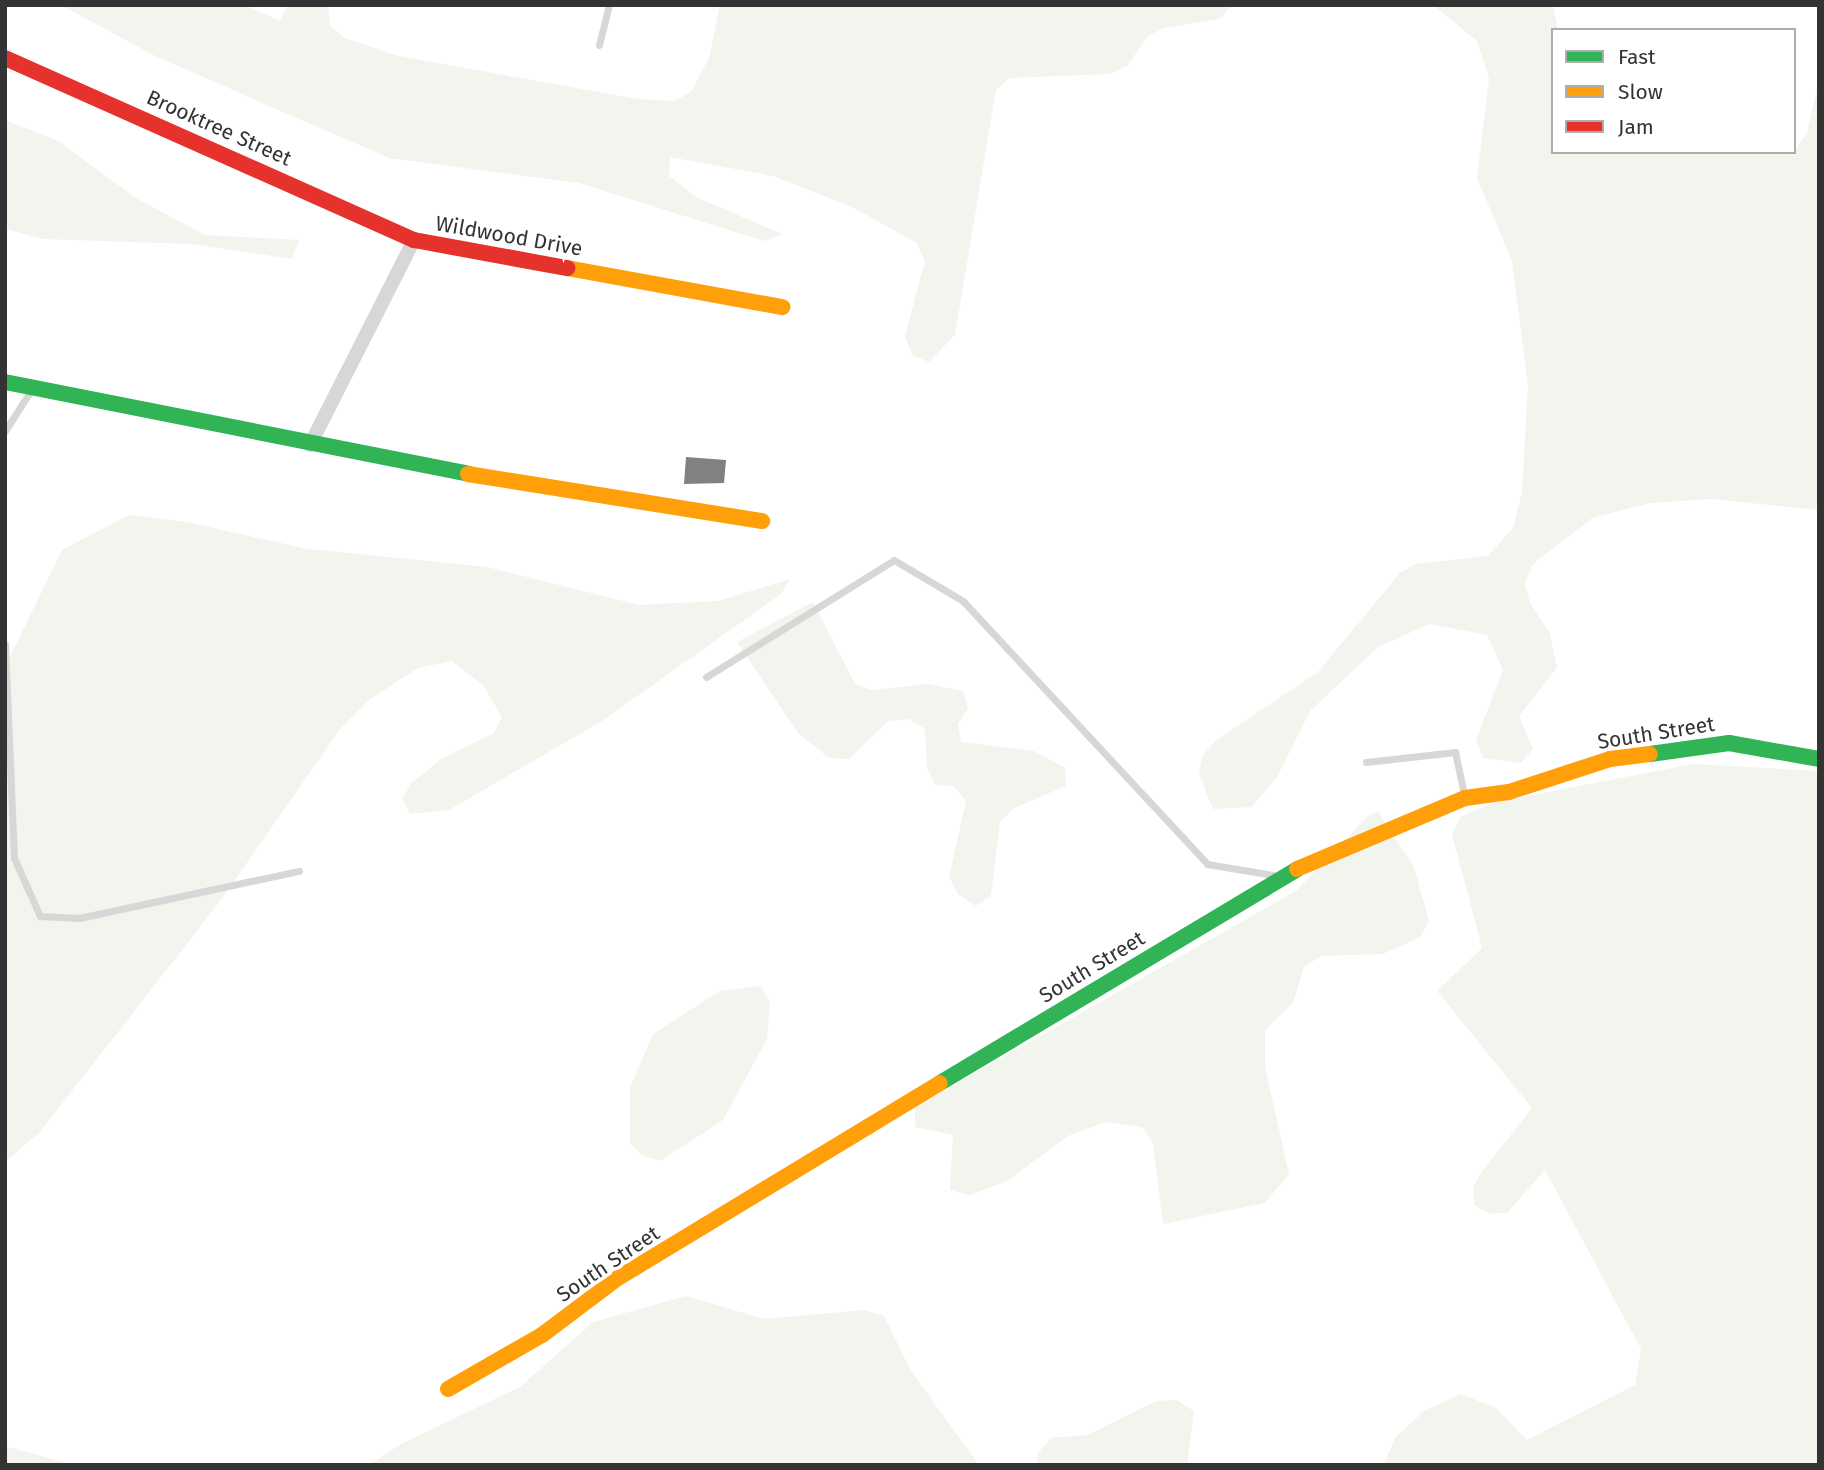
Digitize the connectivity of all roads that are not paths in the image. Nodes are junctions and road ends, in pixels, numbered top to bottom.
1 (609, 5) edge
2 (599, 45) dead end
3 (5, 58) edge
4 (414, 240) junction
5 (782, 307) dead end
6 (5, 382) edge
7 (31, 390) junction
8 (5, 431) edge
9 (310, 445) junction
10 (762, 521) dead end
11 (5, 646) edge
12 (706, 677) dead end
13 (1819, 759) edge
14 (1366, 762) dead end
15 (1465, 798) junction
16 (299, 871) dead end
17 (1281, 876) junction
18 (448, 1389) dead end

1 - 2 lane
3 - 4 street, Brooktree Street
4 - 5 street, Wildwood Drive
4 - 9 street, Wildwood Drive
6 - 7 street
7 - 8 lane
7 - 9 street
9 - 10 street
11 - 16 lane
12 - 17 lane
13 - 15 street, South Street
14 - 15 lane
15 - 17 street, South Street
17 - 18 street, South Street

